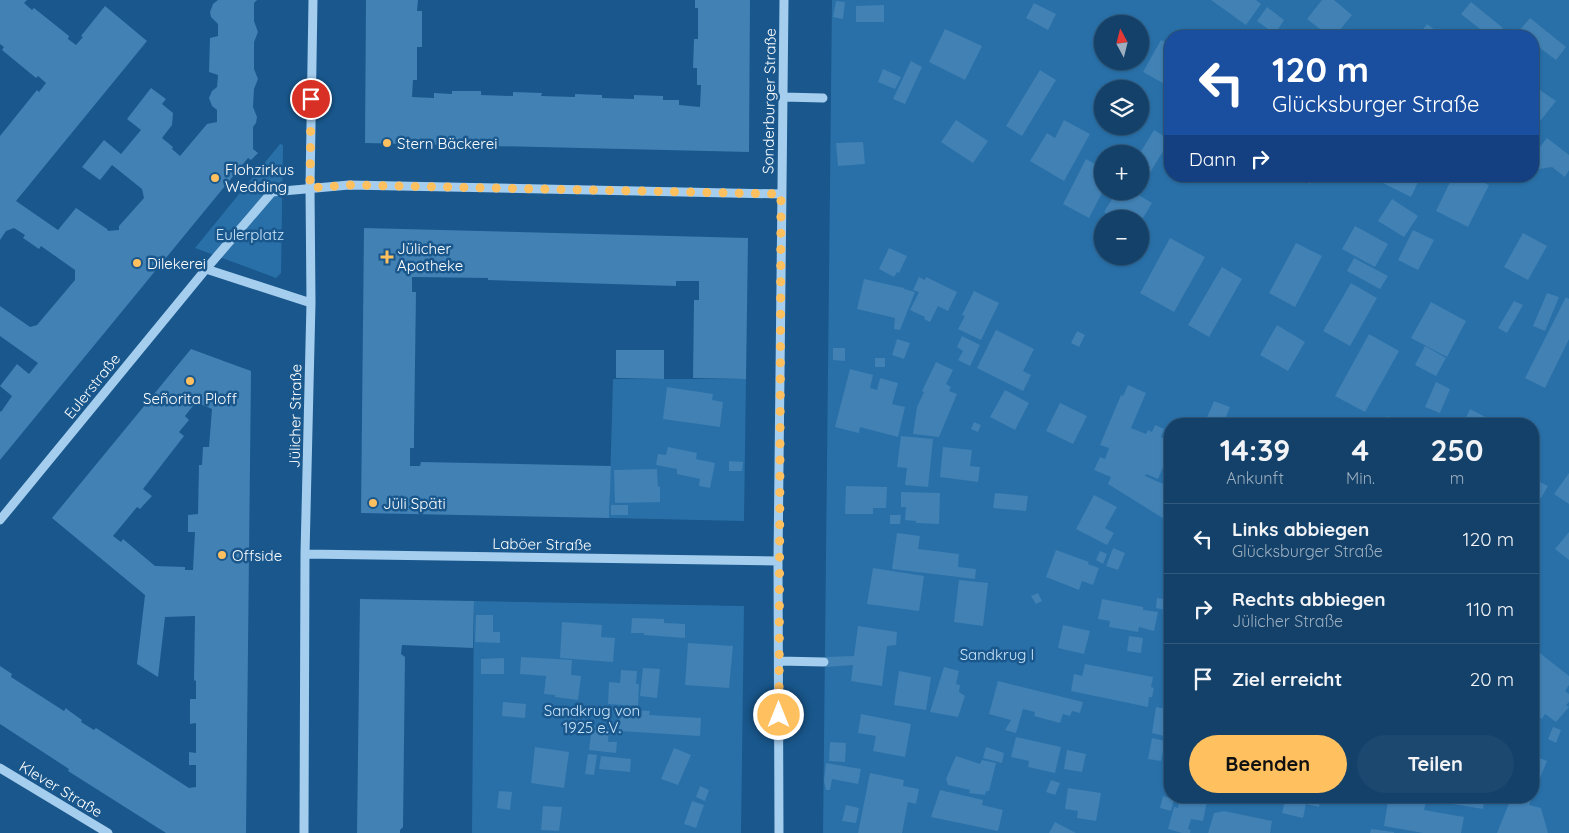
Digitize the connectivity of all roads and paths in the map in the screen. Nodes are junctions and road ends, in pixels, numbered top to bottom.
1 (313, 0) edge
2 (784, 0) edge
3 (782, 97) junction
4 (823, 98) dead end
5 (310, 188) junction
6 (781, 194) junction
7 (206, 269) junction
8 (311, 303) junction
9 (0, 520) edge
10 (305, 554) junction
11 (778, 561) junction
12 (779, 661) junction
13 (824, 662) dead end
14 (0, 768) edge
15 (108, 833) edge
16 (304, 833) edge
17 (779, 833) edge

1 - 5 street, Jülicher Straße
2 - 3 street, Sonderburger Straße
3 - 4 street
3 - 6 street, Sonderburger Straße
5 - 6 street, Eulerstraße
5 - 7 street, Eulerstraße
5 - 8 street, Jülicher Straße
6 - 11 street, Sonderburger Straße
7 - 8 street
7 - 9 street, Eulerstraße
8 - 10 street, Jülicher Straße
10 - 11 street, Laböer Straße
10 - 16 street, Jülicher Straße
11 - 12 street, Sonderburger Straße
12 - 13 street
12 - 17 street, Sonderburger Straße
14 - 15 street, Klever Straße

